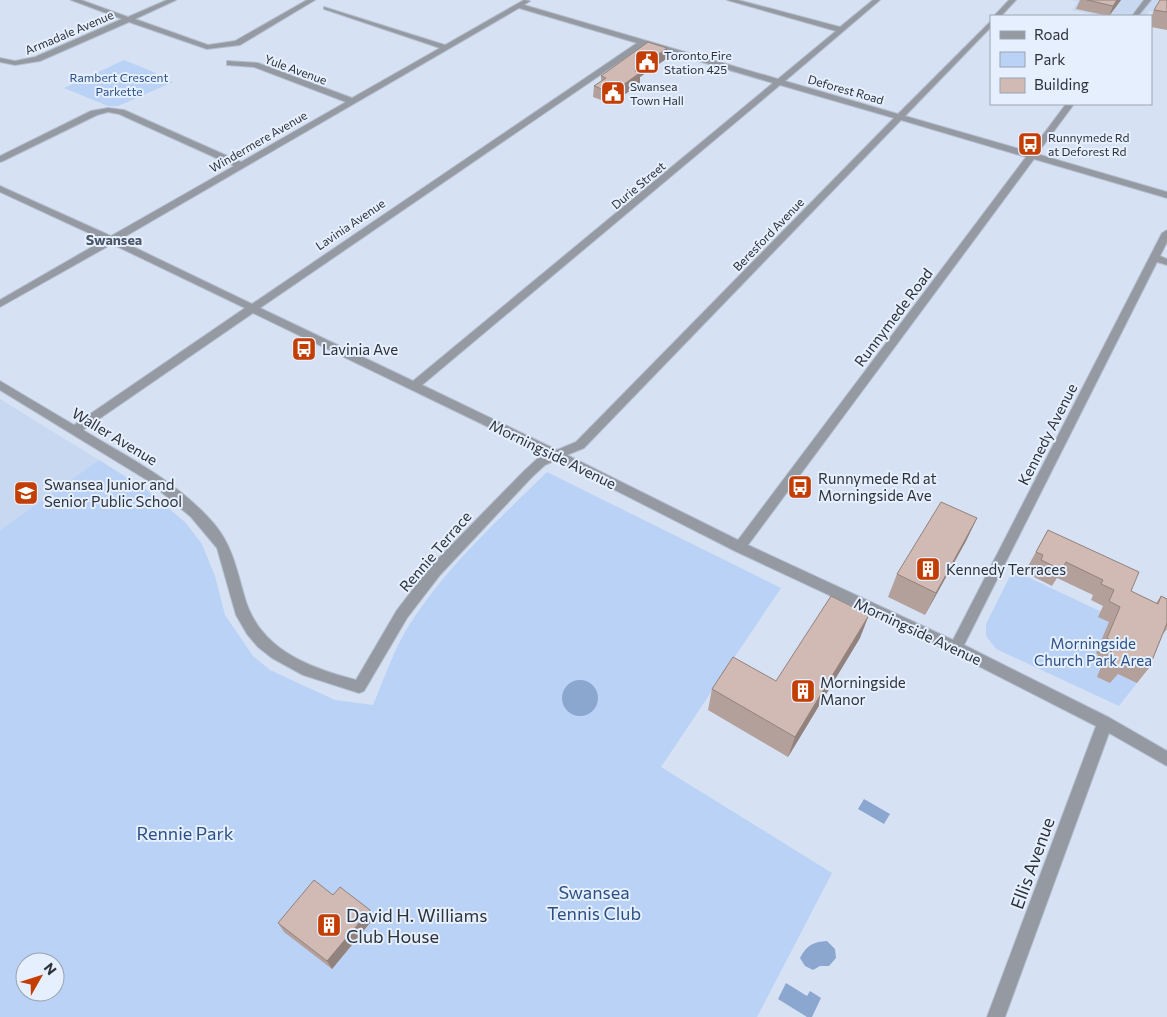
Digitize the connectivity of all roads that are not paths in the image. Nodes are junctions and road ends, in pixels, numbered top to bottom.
1 (74, 0) edge
2 (173, 0) edge
3 (312, 0) edge
4 (730, 0) edge
5 (877, 0) edge
6 (1013, 0) edge
7 (1148, 0) edge
8 (523, 2) edge
9 (326, 8) dead end
10 (998, 15) edge
11 (1136, 15) edge
12 (126, 20) junction
13 (990, 24) edge
14 (842, 30) junction
15 (643, 42) junction
16 (447, 48) junction
17 (0, 60) edge
18 (230, 64) dead end
19 (780, 83) junction
20 (352, 101) junction
21 (1069, 105) edge
22 (899, 118) junction
23 (1032, 156) junction
24 (0, 159) edge
25 (240, 165) junction
26 (0, 189) edge
27 (1167, 195) edge
28 (1167, 233) edge
29 (112, 240) junction
30 (1155, 258) junction
31 (1167, 262) edge
32 (0, 304) edge
33 (253, 307) junction
34 (0, 385) edge
35 (414, 386) junction
36 (74, 430) junction
37 (558, 456) junction
38 (740, 547) junction
39 (956, 648) junction
40 (359, 687) joint
41 (1105, 723) junction
42 (1167, 760) edge
43 (996, 1017) edge

1 - 12 street
2 - 12 street, Armadale Avenue
3 - 12 street
4 - 14 street
5 - 14 street, Durie Street
6 - 10 street
7 - 11 street
8 - 15 street, Deforest Road
8 - 16 street, Windermere Avenue
9 - 16 street
12 - 17 street, Armadale Avenue
13 - 22 street, Beresford Avenue
14 - 19 street, Durie Street
15 - 19 street, Deforest Road
15 - 33 street, Lavinia Avenue
16 - 20 street, Windermere Avenue
18 - 20 street, Yule Avenue
19 - 22 street, Deforest Road
19 - 35 street, Durie Street
20 - 25 street, Windermere Avenue
21 - 23 street, Runnymede Road
22 - 23 street, Deforest Road
22 - 37 street, Beresford Avenue
23 - 27 street, Deforest Road
23 - 38 street, Runnymede Road
24 - 25 street
25 - 29 street, Windermere Avenue
26 - 29 street, Morningside Avenue
28 - 30 street, Kennedy Avenue
29 - 32 street, Windermere Avenue
29 - 33 street, Morningside Avenue
30 - 31 street
30 - 39 street, Kennedy Avenue
33 - 35 street, Morningside Avenue
33 - 36 street, Lavinia Avenue
34 - 36 street, Waller Avenue
35 - 37 street, Morningside Avenue
36 - 40 street, Waller Avenue
37 - 38 street, Morningside Avenue
37 - 40 street, Rennie Terrace
38 - 39 street, Morningside Avenue
39 - 41 street, Morningside Avenue
41 - 42 street, Morningside Avenue
41 - 43 street, Ellis Avenue

